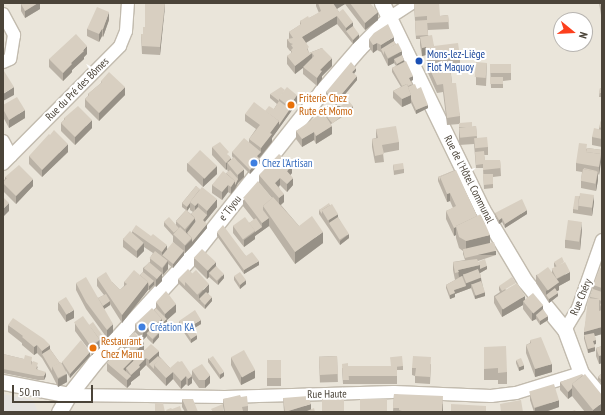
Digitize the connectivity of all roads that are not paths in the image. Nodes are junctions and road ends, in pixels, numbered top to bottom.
1 (128, 3) edge
2 (382, 3) edge
3 (394, 3) edge
4 (412, 3) edge
5 (3, 14) edge
6 (389, 18) junction
7 (3, 62) edge
8 (3, 141) edge
9 (7, 160) edge
10 (602, 240) edge
11 (565, 330) junction
12 (581, 373) junction
13 (3, 382) edge
14 (69, 396) junction
15 (602, 398) edge
16 (60, 412) edge

1 - 9 street, Rue du Pré des Bômes
2 - 6 street, Rue de l'Hôtel Communal
3 - 6 street
4 - 6 street
5 - 7 street
6 - 11 street, Rue de l'Hôtel Communal
6 - 14 street, e' Tiyou
8 - 9 street
10 - 11 street, Rue Chéry
11 - 12 street, Rue de l'Hôtel Communal
12 - 14 street, Rue Haute
12 - 15 street, Rue de l'Hôtel Communal
13 - 14 street
14 - 16 street, e' Tiyou

